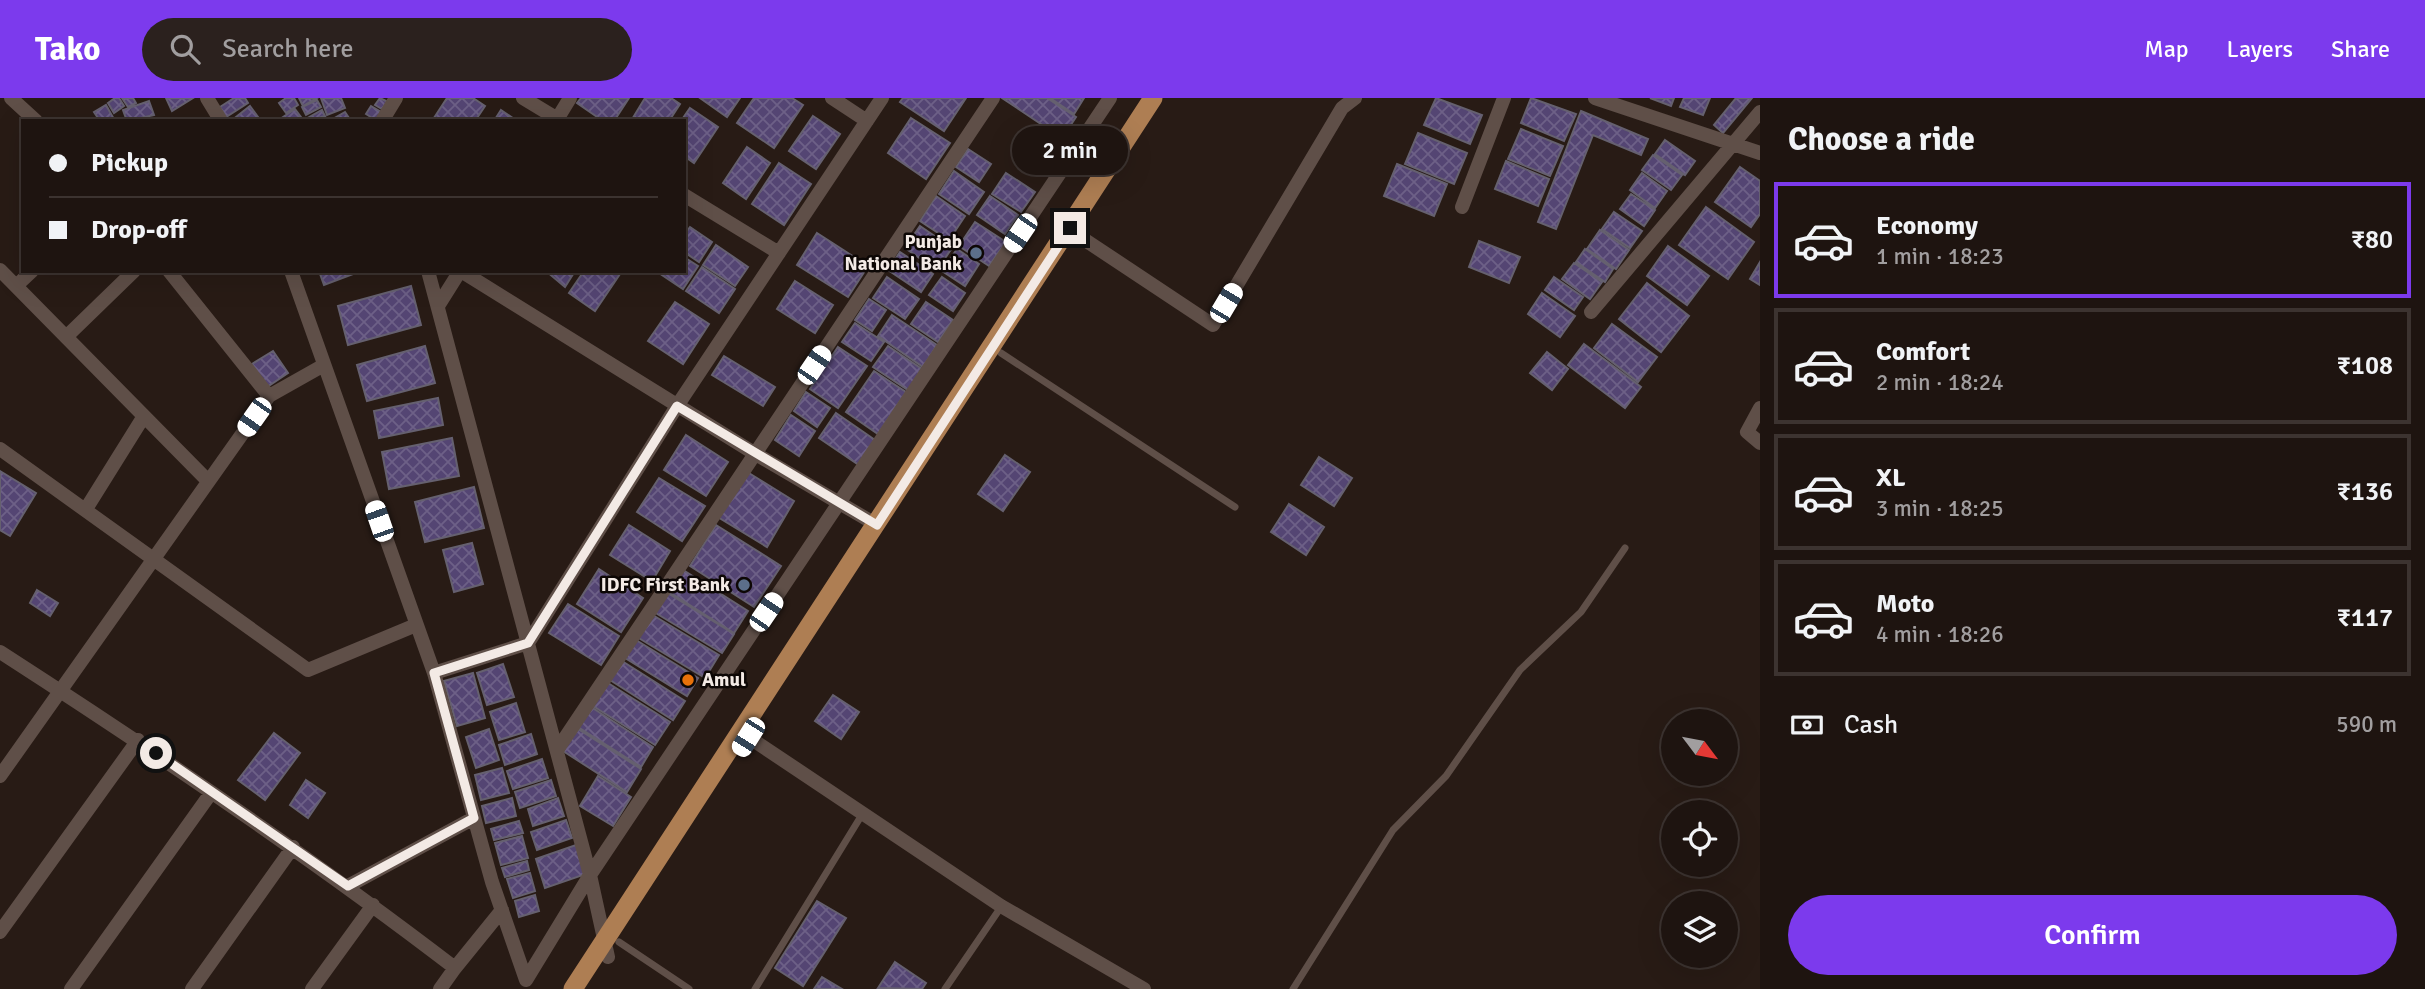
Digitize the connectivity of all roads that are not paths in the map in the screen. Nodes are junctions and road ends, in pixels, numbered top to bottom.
1 (10, 98) edge
2 (208, 98) edge
3 (396, 98) edge
4 (523, 98) edge
5 (570, 98) edge
6 (832, 98) edge
7 (882, 98) edge
8 (993, 98) edge
9 (1110, 98) edge
10 (1153, 98) edge
11 (1164, 98) edge
12 (1354, 98) edge
13 (1504, 98) edge
14 (1595, 98) edge
15 (1760, 112) edge
16 (34, 119) edge
17 (220, 119) edge
18 (383, 119) edge
19 (556, 119) edge
20 (559, 119) edge
21 (867, 121) junction
22 (1734, 145) junction
23 (1760, 153) edge
24 (686, 196) edge
25 (1462, 207) dead end
26 (1079, 236) junction
27 (779, 253) junction
28 (0, 270) edge
29 (30, 273) edge
30 (132, 273) edge
31 (171, 273) edge
32 (292, 273) edge
33 (429, 273) edge
34 (460, 273) edge
35 (464, 273) edge
36 (16, 286) junction
37 (438, 306) junction
38 (1591, 312) dead end
39 (66, 337) junction
40 (1001, 353) junction
41 (324, 365) junction
42 (269, 396) junction
43 (677, 406) junction
44 (1760, 408) edge
45 (144, 416) junction
46 (1760, 443) edge
47 (0, 449) edge
48 (754, 453) junction
49 (208, 481) junction
50 (840, 502) junction
51 (1235, 507) dead end
52 (86, 509) junction
53 (877, 525) junction
54 (1625, 548) dead end
55 (154, 558) junction
56 (416, 625) junction
57 (528, 643) junction
58 (0, 652) edge
59 (434, 673) junction
60 (61, 691) junction
61 (745, 734) junction
62 (138, 740) junction
63 (557, 750) junction
64 (0, 776) edge
65 (211, 793) junction
66 (863, 812) junction
67 (474, 818) junction
68 (293, 847) junction
69 (590, 875) junction
70 (348, 886) junction
71 (373, 905) junction
72 (1001, 906) junction
73 (502, 910) junction
74 (0, 932) edge
75 (610, 947) junction
76 (455, 968) junction
77 (71, 989) edge
78 (192, 989) edge
79 (312, 989) edge
80 (440, 989) edge
81 (573, 989) edge
82 (587, 989) edge
83 (689, 989) edge
84 (755, 989) edge
85 (945, 989) edge
86 (1144, 989) edge
87 (1293, 989) edge

1 - 16 street
2 - 17 street
3 - 18 street
4 - 19 street
5 - 20 street
6 - 21 street
7 - 21 street
8 - 48 street
9 - 50 street
10 - 53 main road
11 - 26 main road
12 - 26 street
13 - 25 street
14 - 22 street
15 - 22 street
21 - 27 street
22 - 23 street
22 - 38 street
24 - 27 street
26 - 40 main road
27 - 43 street
28 - 36 street
29 - 36 street
30 - 39 street
31 - 42 street
32 - 41 street
33 - 37 street
34 - 37 street
35 - 43 street
36 - 39 street
37 - 57 street
39 - 45 street
40 - 51 lane
40 - 61 main road
41 - 42 street
41 - 56 street
42 - 49 street
43 - 48 street
43 - 57 street
44 - 46 street
45 - 49 street
45 - 52 street
47 - 52 street
48 - 50 street
48 - 63 street
49 - 55 street
50 - 53 street
50 - 69 street
52 - 55 street
53 - 61 main road
54 - 87 lane
55 - 56 street
55 - 60 street
56 - 59 street
57 - 59 street
57 - 63 street
58 - 60 street
59 - 67 street
60 - 62 street
60 - 64 street
61 - 66 street
61 - 75 main road
62 - 65 street
62 - 74 street
63 - 69 street
65 - 68 street
65 - 77 street
66 - 72 street
66 - 84 lane
67 - 70 street
67 - 73 street
68 - 70 street
68 - 78 street
69 - 73 street
69 - 75 street
70 - 71 street
71 - 76 street
71 - 79 street
72 - 85 lane
72 - 86 street
73 - 76 street
75 - 81 main road
75 - 82 main road
75 - 83 lane
76 - 80 street

